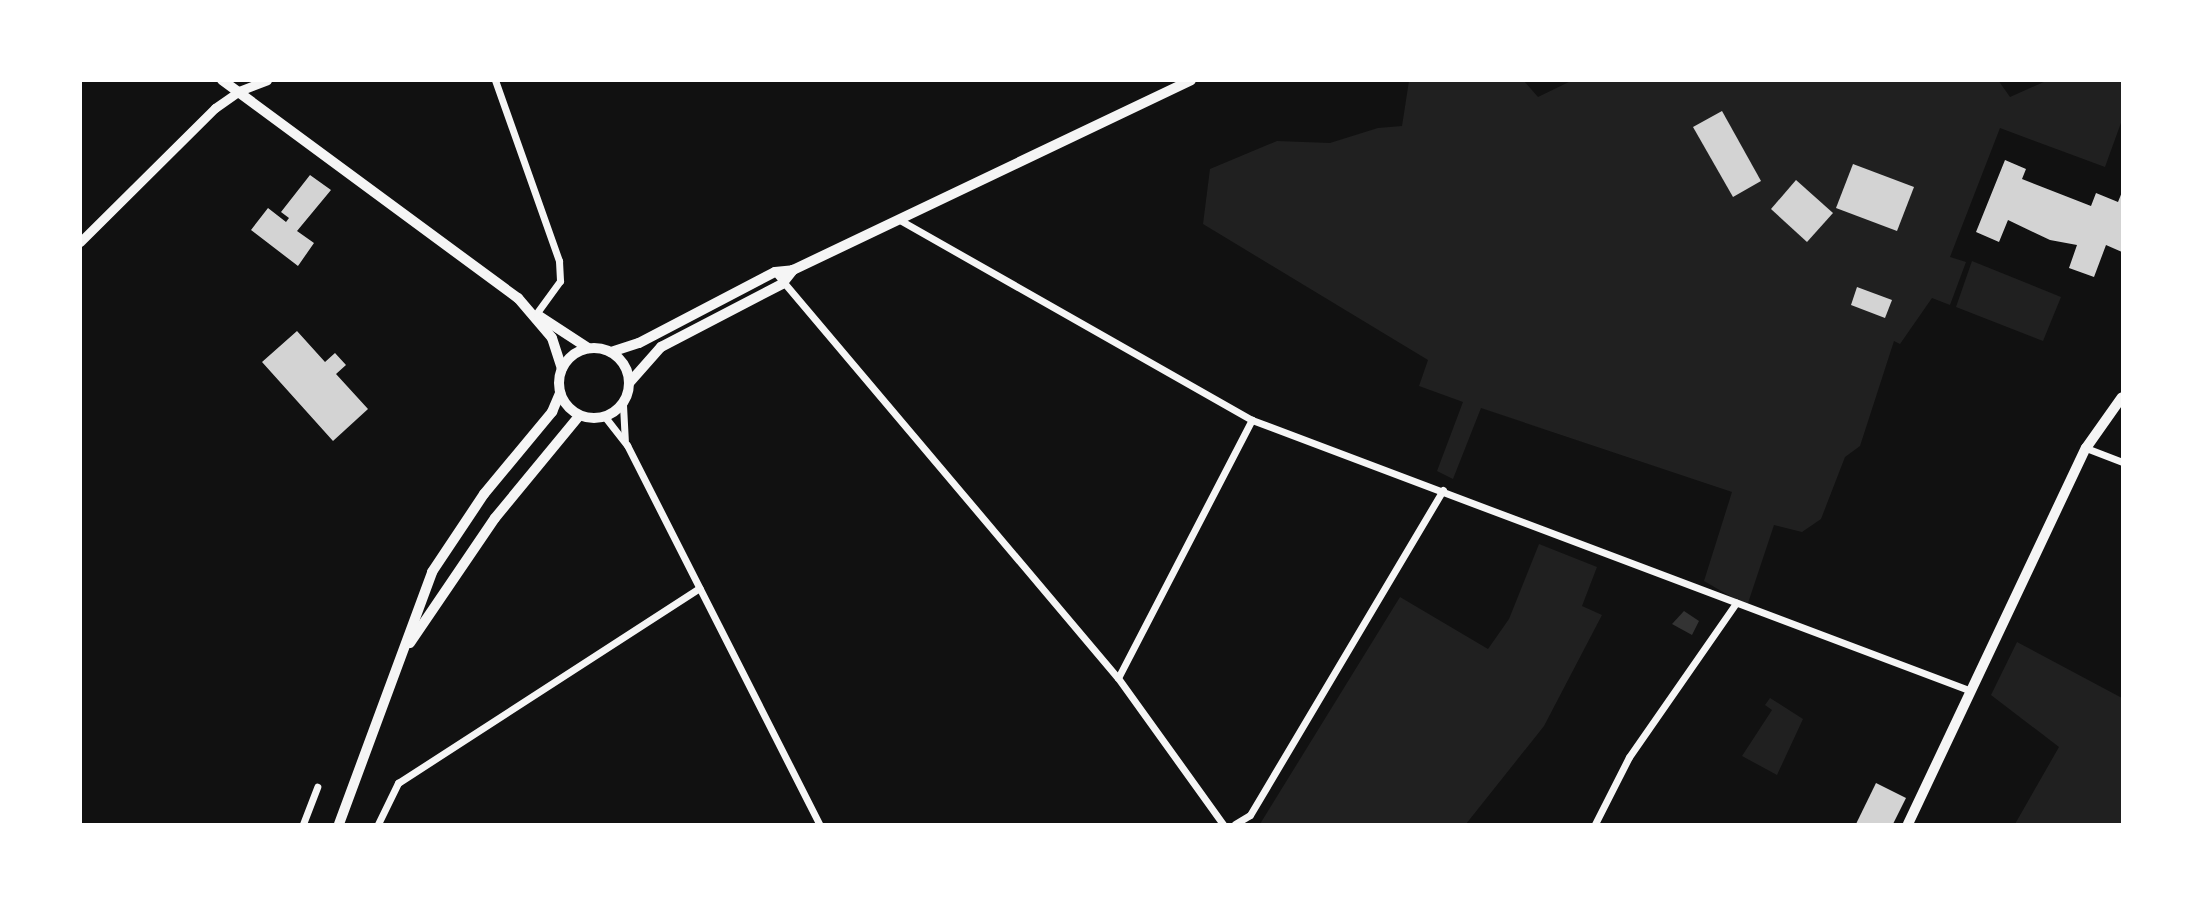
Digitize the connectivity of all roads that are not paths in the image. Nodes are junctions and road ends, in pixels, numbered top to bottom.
1 (222, 80) edge
2 (267, 80) edge
3 (495, 80) edge
4 (1191, 80) edge
5 (239, 91) junction
6 (898, 219) junction
7 (80, 242) edge
8 (793, 270) junction
9 (775, 272) junction
10 (782, 284) junction
11 (536, 314) junction
12 (589, 348) junction
13 (611, 352) junction
14 (562, 368) junction
15 (630, 382) junction
16 (560, 393) junction
17 (2123, 397) edge
18 (624, 405) junction
19 (579, 416) junction
20 (605, 417) junction
21 (1252, 420) junction
22 (625, 441) junction
23 (2086, 448) junction
24 (2123, 462) edge
25 (1443, 490) junction
26 (699, 588) junction
27 (1736, 603) junction
28 (401, 657) junction
29 (1118, 678) junction
30 (1971, 691) junction
31 (317, 786) dead end
32 (303, 824) edge
33 (339, 824) edge
34 (378, 824) edge
35 (819, 824) edge
36 (1223, 824) edge
37 (1235, 824) edge
38 (1595, 824) edge
39 (1908, 824) edge

1 - 5 main road
2 - 5 street
3 - 11 street
4 - 6 main road
5 - 7 street
5 - 11 main road
6 - 8 main road
6 - 21 street
8 - 9 main road
8 - 10 main road
9 - 10 street
9 - 13 main road
10 - 15 main road
10 - 29 street
11 - 12 main road
11 - 14 main road
12 - 13 main road
12 - 14 main road
13 - 15 main road
14 - 16 main road
15 - 18 main road
16 - 19 main road
16 - 28 main road
17 - 23 main road
18 - 20 main road
18 - 22 street
19 - 20 main road
19 - 28 main road
20 - 22 street
21 - 25 street
21 - 29 street
22 - 26 street
23 - 24 street
23 - 30 main road
25 - 27 street
25 - 37 street
26 - 34 street
26 - 35 street
27 - 30 street
27 - 38 street
28 - 33 main road
29 - 36 street
30 - 39 main road
31 - 32 street

